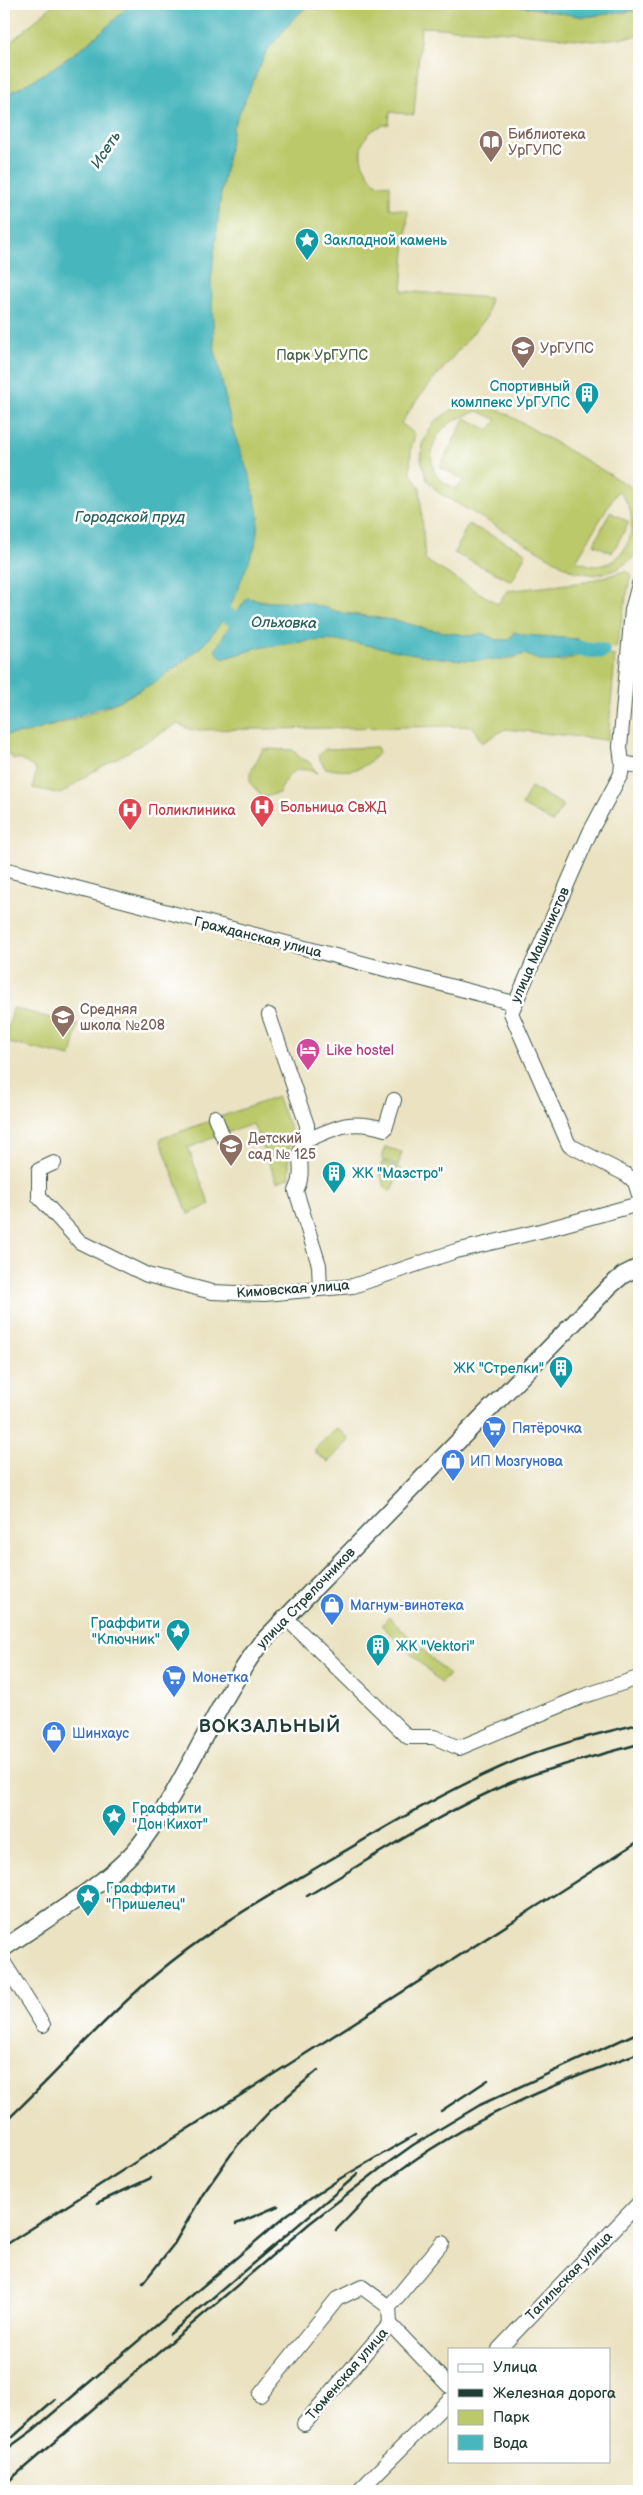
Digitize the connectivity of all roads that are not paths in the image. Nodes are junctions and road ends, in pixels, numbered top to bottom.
1 (639, 584) edge
2 (622, 763) junction
3 (639, 766) edge
4 (4, 868) edge
5 (514, 1003) junction
6 (269, 1016) dead end
7 (394, 1100) dead end
8 (215, 1117) dead end
9 (223, 1137) dead end
10 (307, 1140) junction
11 (54, 1163) dead end
12 (639, 1189) edge
13 (639, 1204) edge
14 (639, 1266) edge
15 (320, 1290) junction
16 (285, 1617) junction
17 (638, 1678) edge
18 (4, 1948) edge
19 (4, 1963) edge
20 (43, 2025) dead end
21 (639, 2204) edge
22 (442, 2243) dead end
23 (389, 2307) junction
24 (390, 2324) junction
25 (500, 2348) edge
26 (448, 2385) edge
27 (260, 2395) dead end
28 (448, 2401) edge
29 (304, 2424) dead end
30 (359, 2491) edge

1 - 2 street
2 - 3 street
2 - 5 street, улица Машинистов
4 - 5 street, Гражданская улица
5 - 12 street, улица Машинистов
6 - 10 street
7 - 10 street
8 - 9 street
10 - 15 street
11 - 15 street, Кимовская улица
13 - 15 street, Кимовская улица
14 - 16 main road, улица Стрелочников
16 - 17 street
16 - 18 main road, улица Стрелочников
19 - 20 street
21 - 25 street, Тагильская улица
22 - 23 street, Тюменская улица
23 - 24 street, Тюменская улица
23 - 27 street
24 - 26 street, Тюменская улица
24 - 29 street, Тюменская улица
28 - 30 street

